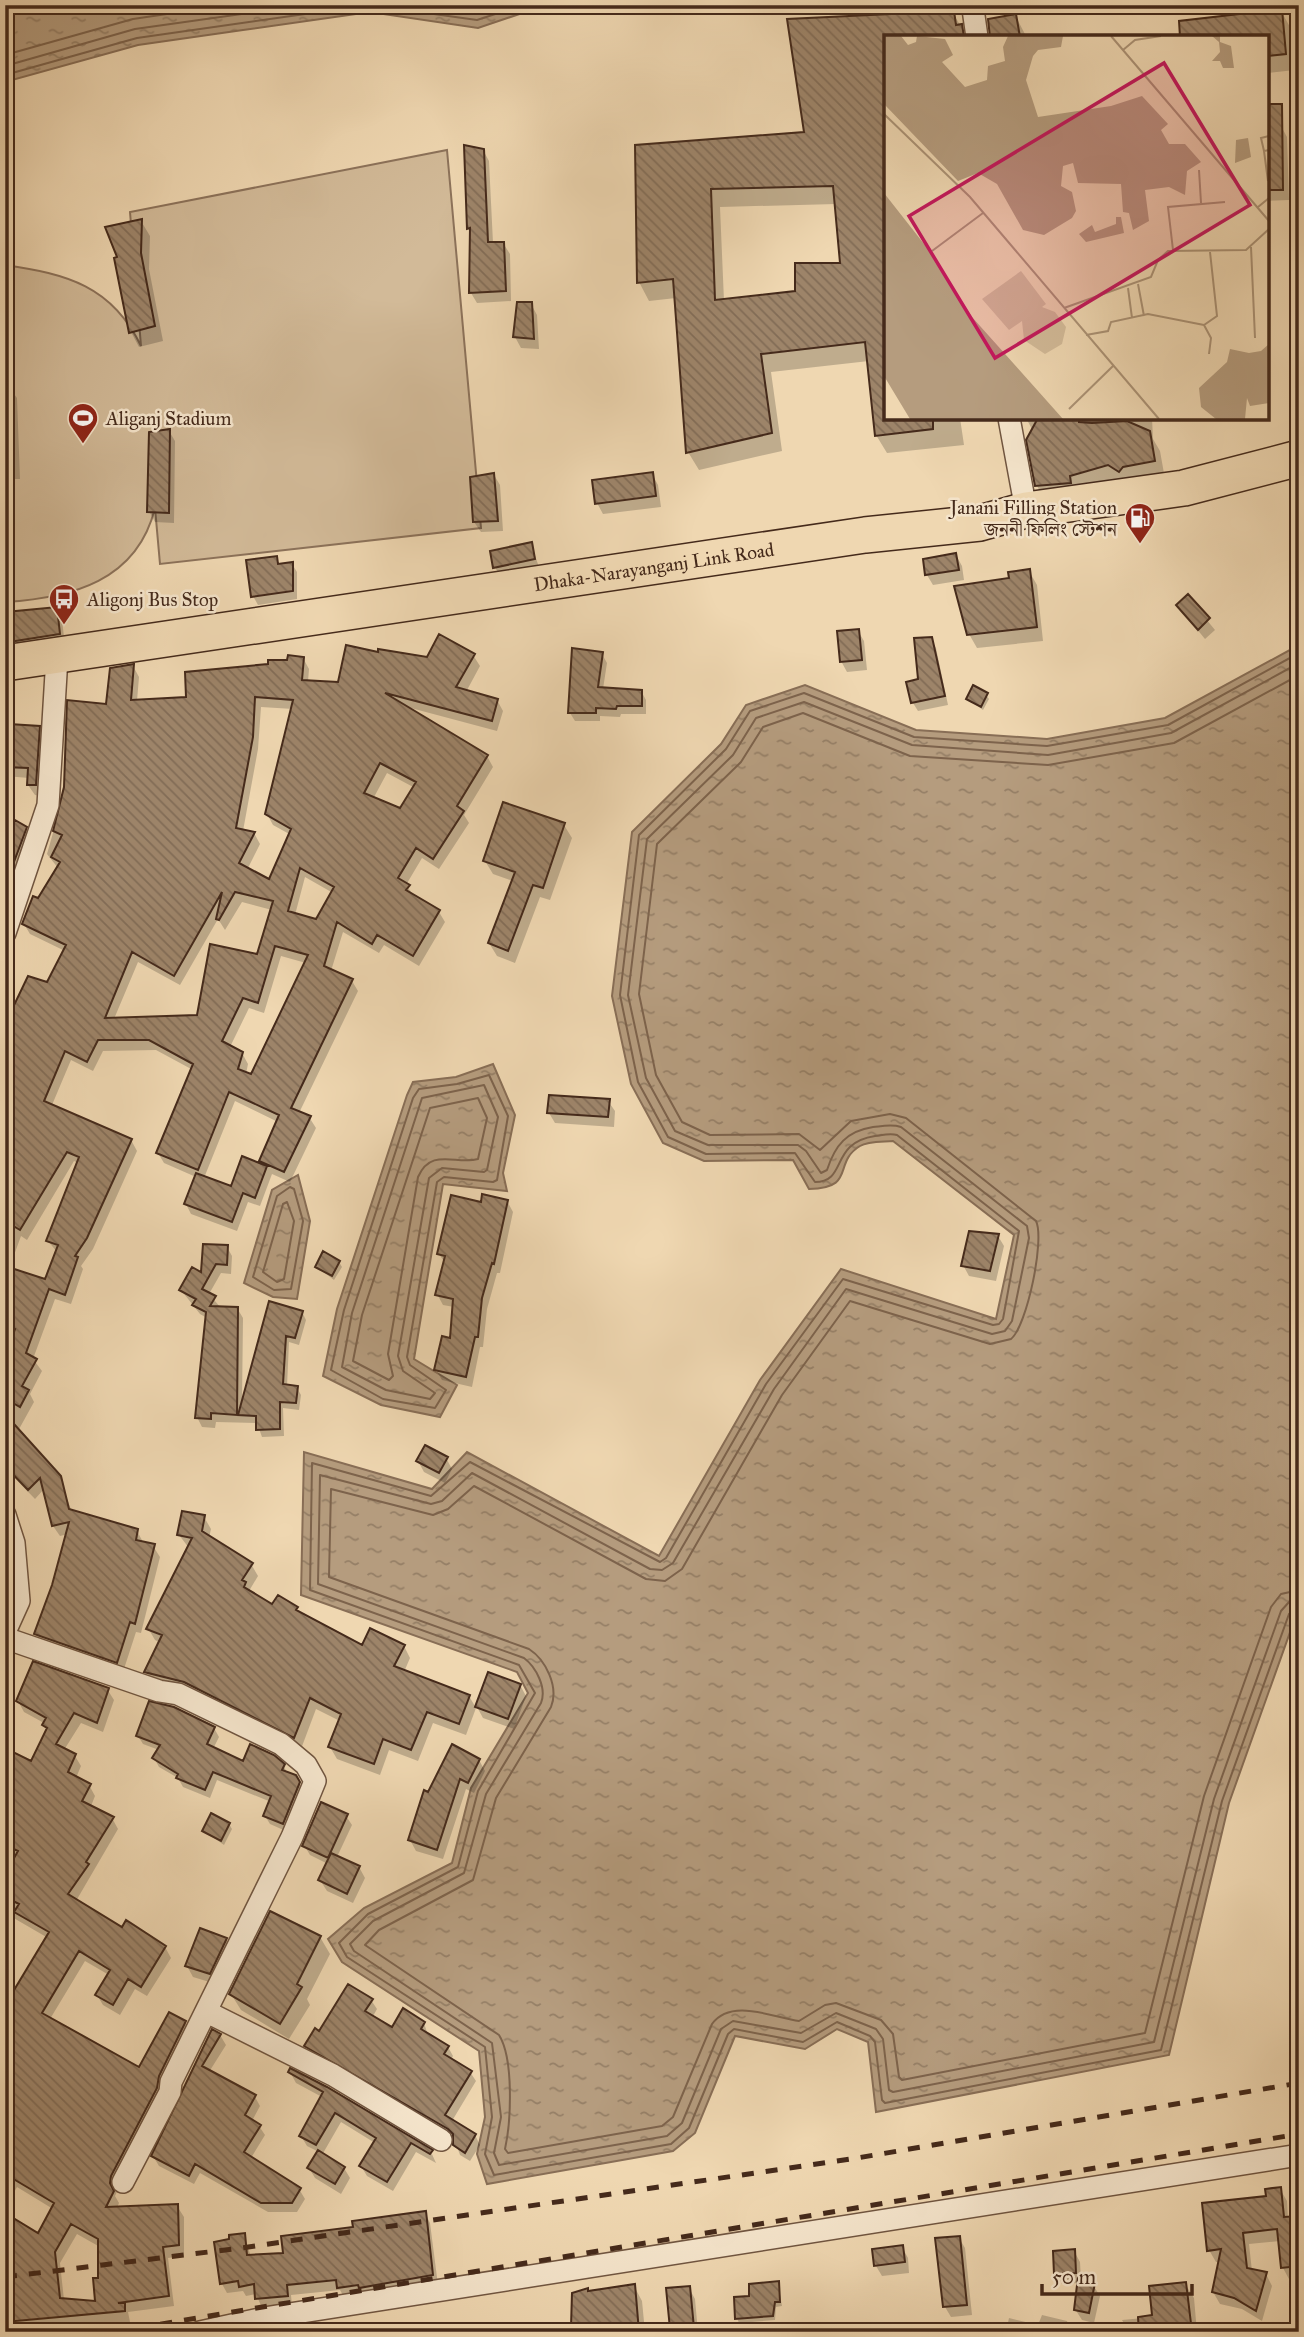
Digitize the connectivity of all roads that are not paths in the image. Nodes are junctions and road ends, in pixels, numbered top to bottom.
1 (973, 9) dead end
2 (977, 35) edge
3 (1009, 420) edge
4 (1299, 458) edge
5 (1026, 510) junction
6 (57, 657) junction
7 (5, 663) edge
8 (5, 933) edge
9 (5, 1515) edge
10 (5, 1632) edge
11 (5, 1637) edge
12 (207, 2012) junction
13 (441, 2140) dead end
14 (1299, 2155) edge
15 (123, 2182) dead end
16 (200, 2332) edge

1 - 2 street
3 - 5 street
4 - 5 highway, Dhaka-Narayanganj Link Road
5 - 6 highway, Dhaka-Narayanganj Link Road
6 - 7 highway, Dhaka-Narayanganj Link Road
6 - 8 street
9 - 10 street
11 - 12 street
12 - 13 street
12 - 15 street
14 - 16 street

